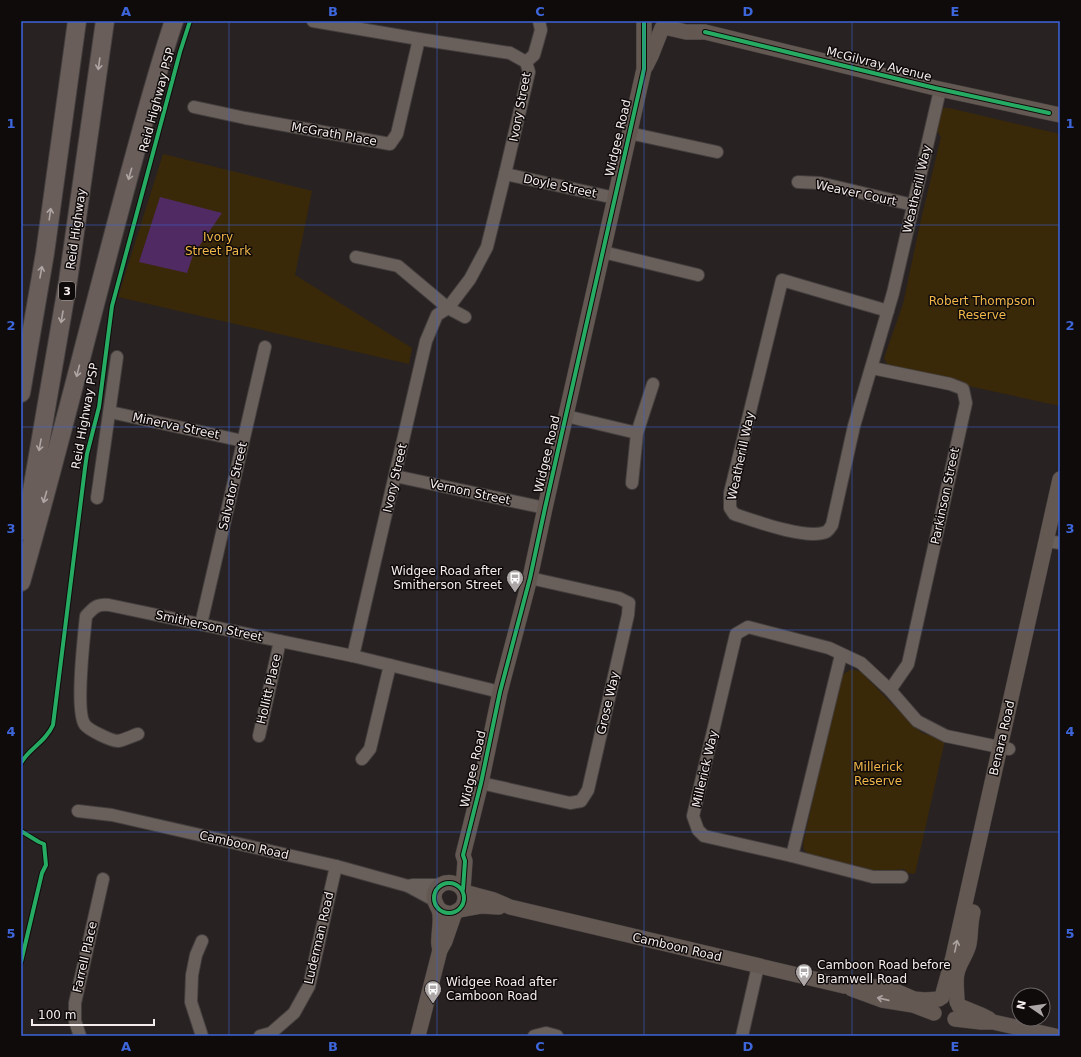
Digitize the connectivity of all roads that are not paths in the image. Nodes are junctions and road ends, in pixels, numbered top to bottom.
1 (76, 21) edge
2 (105, 21) edge
3 (168, 21) edge
4 (174, 21) edge
5 (313, 21) edge
6 (539, 21) edge
7 (644, 21) edge
8 (690, 21) edge
9 (665, 25) edge
10 (705, 32) junction
11 (418, 39) junction
12 (162, 56) junction
13 (526, 62) junction
14 (644, 69) junction
15 (940, 90) junction
16 (194, 107) dead end
17 (1060, 116) edge
18 (629, 133) junction
19 (717, 152) dead end
20 (506, 174) junction
21 (798, 182) dead end
22 (615, 198) junction
23 (913, 205) junction
24 (603, 252) junction
25 (356, 257) dead end
26 (698, 275) dead end
27 (448, 308) junction
28 (888, 311) junction
29 (465, 317) dead end
30 (265, 347) dead end
31 (117, 356) dead end
32 (872, 368) junction
33 (653, 384) dead end
34 (21, 393) edge
35 (110, 412) junction
36 (566, 416) junction
37 (637, 433) junction
38 (243, 441) junction
39 (395, 476) junction
40 (1060, 479) edge
41 (632, 483) dead end
42 (97, 498) dead end
43 (545, 508) junction
44 (1060, 519) edge
45 (1054, 542) edge
46 (21, 555) edge
47 (530, 578) junction
48 (21, 582) edge
49 (201, 624) junction
50 (280, 642) junction
51 (841, 655) junction
52 (353, 656) junction
53 (390, 665) junction
54 (890, 690) junction
55 (500, 692) junction
56 (138, 734) dead end
57 (259, 736) dead end
58 (1004, 748) junction
59 (362, 760) dead end
60 (481, 783) junction
61 (78, 811) dead end
62 (463, 855) junction
63 (792, 856) junction
64 (336, 866) junction
65 (902, 877) dead end
66 (103, 878) dead end
67 (443, 884) junction
68 (408, 886) junction
69 (463, 890) junction
70 (436, 904) junction
71 (510, 907) junction
72 (457, 911) junction
73 (202, 941) dead end
74 (440, 950) junction
75 (758, 966) junction
76 (938, 1003) junction
77 (957, 1009) junction
78 (268, 1035) edge
79 (80, 1036) edge
80 (202, 1036) edge
81 (418, 1036) edge
82 (534, 1036) edge
83 (557, 1036) edge
84 (742, 1036) edge
85 (1055, 1036) edge

34 -> 1 highway
2 -> 46 highway, Reid Highway / 3
3 - 12 highway
4 - 12 highway
5 - 11 street, Ivory Street
6 - 13 street
7 - 9 main road, McGilvray Avenue
7 - 14 main road, Widgee Road
8 - 10 main road, McGilvray Avenue
9 - 10 main road, McGilvray Avenue
9 - 14 main road, Widgee Road
10 - 15 main road, McGilvray Avenue
11 - 13 street, Ivory Street
11 - 16 street, McGrath Place
12 -> 48 highway
13 - 20 street, Ivory Street
14 - 18 main road, Widgee Road
15 - 17 main road, McGilvray Avenue
15 - 23 street, Weatherill Way
18 - 19 street
18 - 22 main road, Widgee Road
20 - 22 street, Doyle Street
20 - 27 street, Ivory Street
21 - 23 street, Weaver Court
22 - 24 main road, Widgee Road
23 - 28 street, Weatherill Way
24 - 26 street
24 - 36 main road, Widgee Road
25 - 27 street
27 - 29 street
27 - 39 street, Ivory Street
28 - 32 street, Weatherill Way
28 - 32 street, Weatherill Way
30 - 38 street, Salvator Street
31 - 35 street
32 - 54 street, Parkinson Street
33 - 37 street
35 - 38 street, Minerva Street
35 - 42 street
36 - 37 street
36 - 43 main road, Widgee Road
37 - 41 street
38 - 49 street, Salvator Street
39 - 43 street, Vernon Street
39 - 52 street, Ivory Street
40 - 45 main road, Benara Road
43 - 47 main road, Widgee Road
44 - 45 main road, Benara Road
45 - 58 main road, Benara Road
47 - 55 main road, Widgee Road
47 - 60 street, Grose Way
49 - 50 street, Smitherson Street
49 - 56 street, Smitherson Street
50 - 52 street, Smitherson Street
50 - 57 street, Hollitt Place
51 - 54 street, Millerick Way
51 - 63 street
51 - 63 street, Millerick Way
52 - 53 street, Smitherson Street
53 - 55 street, Smitherson Street
53 - 59 street
54 - 58 street, Millerick Way
55 - 60 main road, Widgee Road
76 -> 58 main road, Benara Road
58 - 77 main road, Benara Road
60 - 62 main road, Widgee Road
61 - 64 street, Camboon Road
62 - 67 main road, Widgee Road
62 - 69 main road, Widgee Road
63 - 65 street, Millerick Way
64 - 68 street, Camboon Road
64 - 78 street, Luderman Road
66 - 79 street, Farrell Place
67 - 68 street, Camboon Road
67 - 69 main road
67 - 70 main road
68 - 70 street, Camboon Road
69 - 71 main road, Camboon Road
69 - 72 main road
70 - 72 main road
70 - 74 main road
71 - 72 main road, Camboon Road
71 - 75 main road, Camboon Road
72 - 74 main road
73 - 80 street
74 - 81 main road
75 - 76 main road, Camboon Road
75 - 84 street
76 - 77 main road
76 - 77 main road
77 - 85 main road
82 - 83 street

